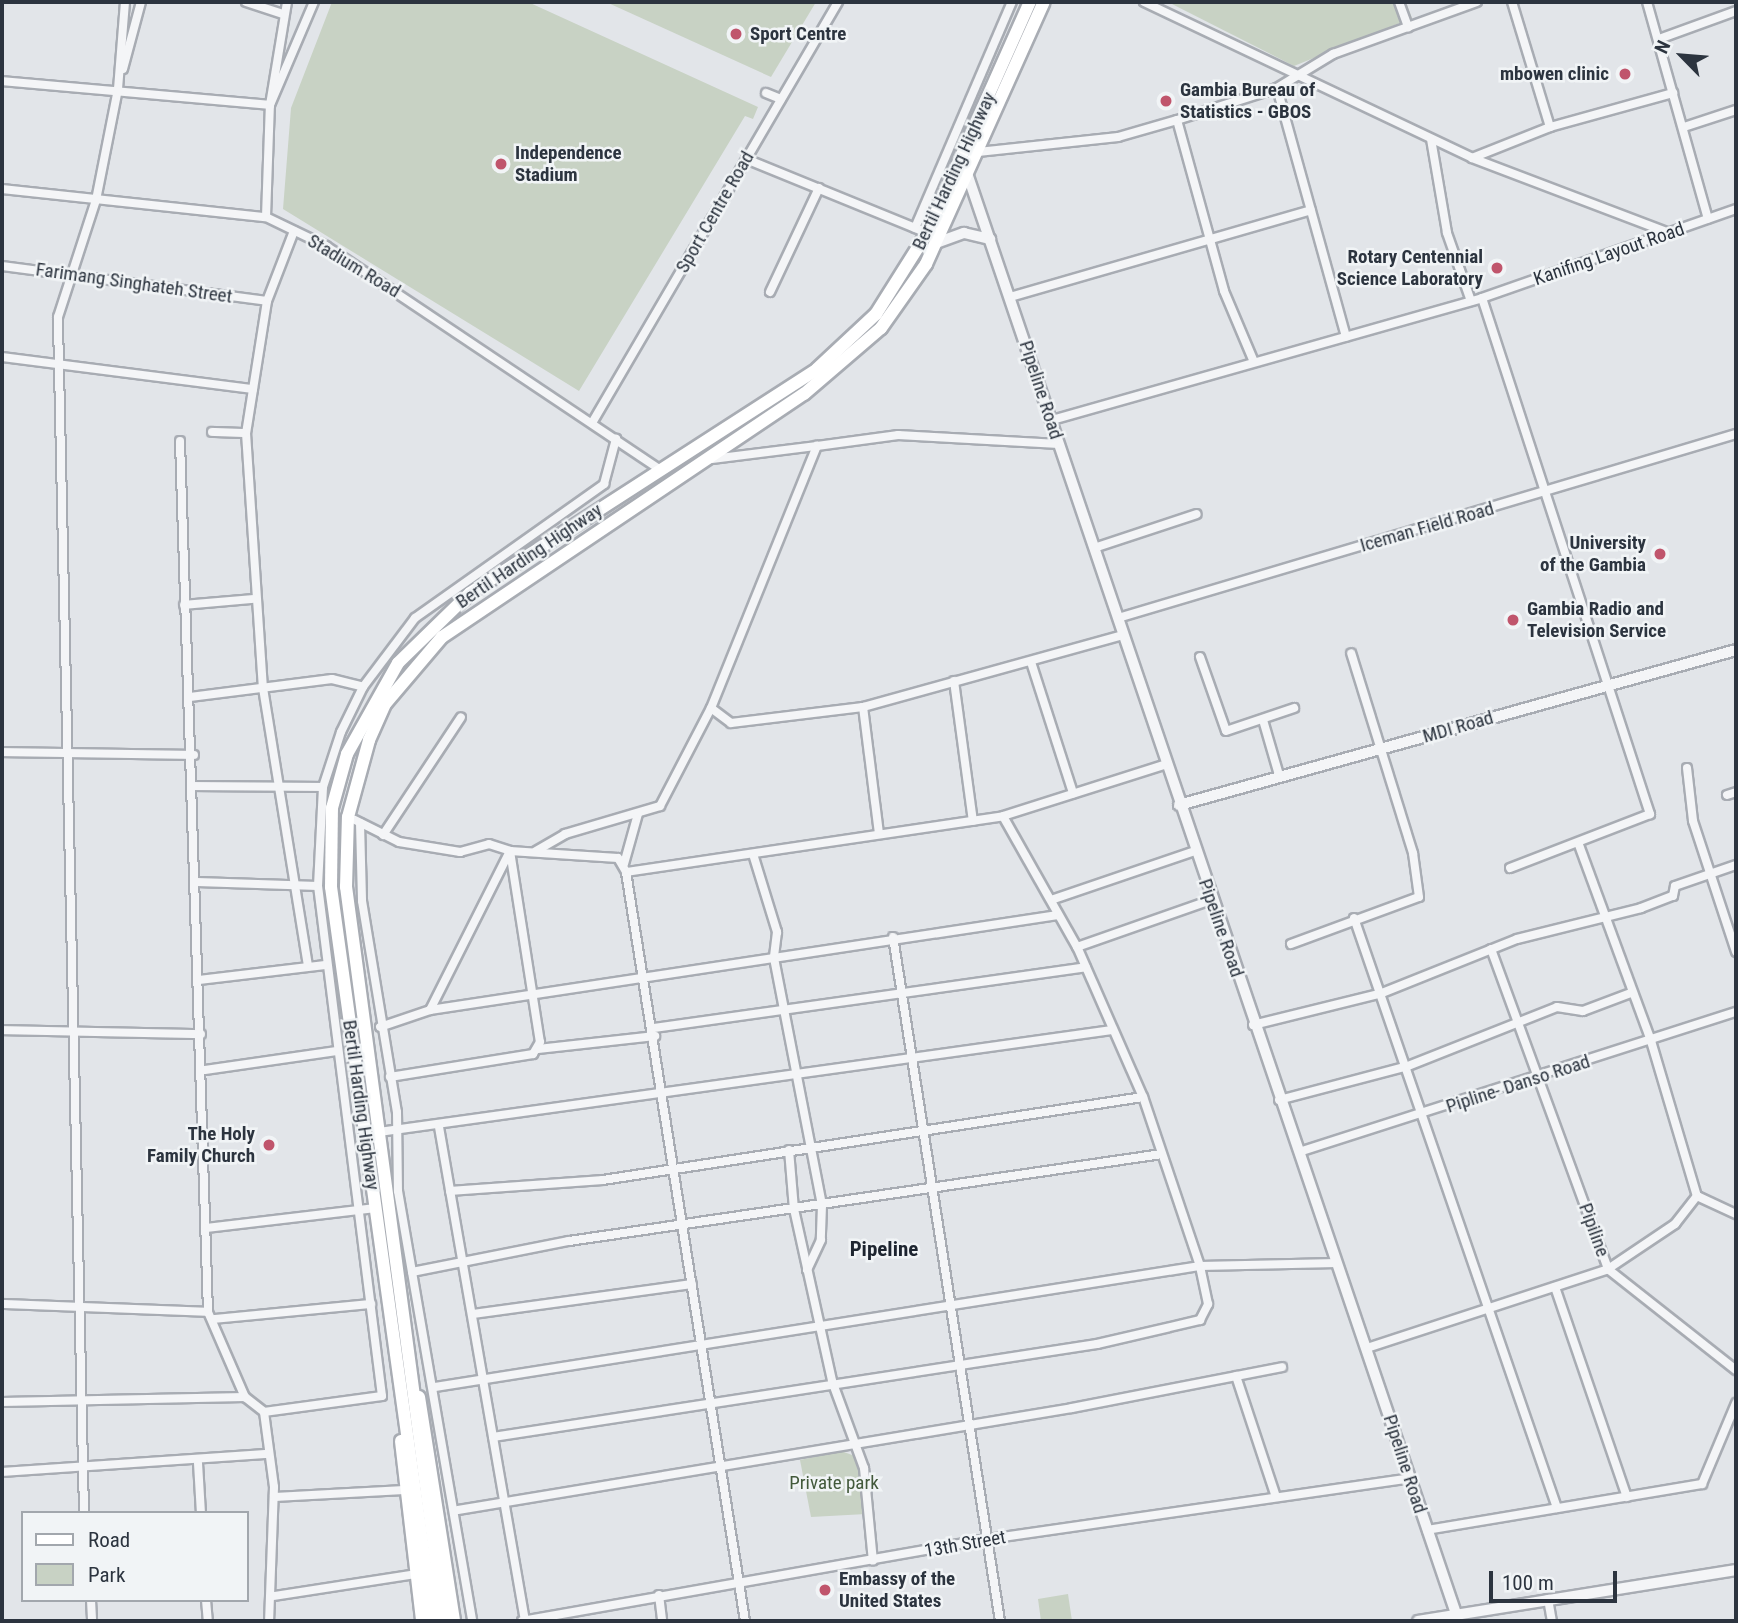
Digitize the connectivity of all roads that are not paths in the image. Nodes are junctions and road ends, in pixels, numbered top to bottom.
1 (125, 2) edge
2 (141, 2) edge
3 (246, 2) edge
4 (287, 2) edge
5 (314, 2) edge
6 (838, 2) edge
7 (1012, 2) edge
8 (1030, 2) edge
9 (1044, 2) edge
10 (1144, 2) edge
11 (1399, 2) edge
12 (1477, 2) edge
13 (1513, 2) edge
14 (1647, 2) edge
15 (1736, 11) edge
16 (284, 14) junction
17 (1408, 27) junction
18 (1659, 39) junction
19 (1300, 76) junction
20 (2, 81) edge
21 (1277, 88) junction
22 (118, 89) junction
23 (766, 93) dead end
24 (1674, 93) junction
25 (781, 99) junction
26 (270, 105) junction
27 (1736, 110) edge
28 (1177, 120) junction
29 (1550, 127) junction
30 (1684, 127) junction
31 (1431, 139) junction
32 (978, 152) junction
33 (1472, 158) junction
34 (746, 159) junction
35 (968, 176) junction
36 (2, 188) edge
37 (819, 188) junction
38 (96, 200) junction
39 (1736, 209) edge
40 (1311, 210) junction
41 (265, 217) junction
42 (1708, 219) junction
43 (294, 231) junction
44 (1669, 233) junction
45 (926, 235) junction
46 (1210, 235) junction
47 (990, 239) junction
48 (2, 266) edge
49 (75, 273) junction
50 (770, 292) dead end
51 (1010, 297) junction
52 (1482, 298) junction
53 (1471, 301) junction
54 (267, 302) junction
55 (1346, 337) junction
56 (2, 357) edge
57 (59, 360) junction
58 (1254, 362) junction
59 (253, 388) junction
60 (1052, 420) junction
61 (592, 423) junction
62 (212, 432) dead end
63 (246, 433) junction
64 (1736, 434) edge
65 (616, 439) junction
66 (180, 441) dead end
67 (1059, 444) junction
68 (817, 446) junction
69 (706, 460) junction
70 (659, 469) junction
71 (1544, 493) junction
72 (1197, 514) dead end
73 (1094, 548) junction
74 (253, 599) junction
75 (184, 605) junction
76 (1118, 618) junction
77 (1123, 635) junction
78 (1736, 650) edge
79 (1351, 653) dead end
80 (1200, 657) dead end
81 (1031, 662) junction
82 (954, 681) junction
83 (1609, 685) junction
84 (363, 687) junction
85 (262, 688) junction
86 (190, 697) junction
87 (863, 707) junction
88 (711, 708) junction
89 (1294, 708) dead end
90 (461, 716) dead end
91 (1263, 720) junction
92 (1378, 749) junction
93 (2, 752) edge
94 (65, 753) junction
95 (194, 755) junction
96 (1164, 765) junction
97 (1687, 768) dead end
98 (1279, 775) junction
99 (194, 786) junction
100 (278, 786) junction
101 (323, 787) junction
102 (1736, 792) edge
103 (1073, 793) junction
104 (1727, 795) dead end
105 (1179, 805) junction
106 (638, 814) junction
107 (1003, 816) junction
108 (354, 820) junction
109 (973, 821) junction
110 (879, 833) junction
111 (383, 835) junction
112 (1579, 845) junction
113 (510, 851) junction
114 (536, 851) junction
115 (1195, 851) junction
116 (753, 854) junction
117 (1736, 865) edge
118 (625, 868) junction
119 (1510, 868) dead end
120 (1710, 871) junction
121 (197, 883) junction
122 (295, 885) junction
123 (317, 886) junction
124 (1051, 900) junction
125 (1211, 900) junction
126 (1058, 915) junction
127 (1354, 918) junction
128 (1603, 918) junction
129 (893, 937) junction
130 (1291, 944) dead end
131 (1077, 947) junction
132 (1491, 949) junction
133 (1736, 952) edge
134 (774, 958) junction
135 (325, 965) junction
136 (308, 966) junction
137 (1086, 967) junction
138 (644, 977) junction
139 (199, 979) junction
140 (1382, 993) junction
141 (1631, 993) junction
142 (532, 995) junction
143 (902, 996) junction
144 (783, 1009) junction
145 (430, 1010) junction
146 (1736, 1012) edge
147 (1516, 1023) junction
148 (1254, 1025) junction
149 (380, 1027) junction
150 (73, 1029) junction
151 (2, 1030) edge
152 (1112, 1030) junction
153 (654, 1032) junction
154 (201, 1034) junction
155 (1651, 1041) junction
156 (538, 1049) junction
157 (337, 1051) junction
158 (912, 1055) junction
159 (1408, 1066) junction
160 (205, 1070) junction
161 (795, 1071) junction
162 (390, 1077) junction
163 (1538, 1078) junction
164 (662, 1094) junction
165 (1143, 1097) junction
166 (1279, 1100) junction
167 (1425, 1114) junction
168 (439, 1127) junction
169 (398, 1130) junction
170 (923, 1130) junction
171 (379, 1132) junction
172 (809, 1147) junction
173 (789, 1150) junction
174 (1299, 1152) junction
175 (1162, 1154) junction
176 (674, 1168) junction
177 (930, 1188) junction
178 (450, 1191) junction
179 (1697, 1196) junction
180 (822, 1205) junction
181 (376, 1208) junction
182 (794, 1209) junction
183 (358, 1211) junction
184 (1736, 1214) edge
185 (683, 1225) junction
186 (205, 1228) junction
187 (464, 1260) junction
188 (1337, 1263) junction
189 (1200, 1266) junction
190 (1608, 1269) junction
191 (807, 1270) junction
192 (412, 1272) junction
193 (692, 1284) junction
194 (1555, 1287) junction
195 (2, 1304) edge
196 (371, 1304) junction
197 (950, 1304) junction
198 (80, 1307) junction
199 (1486, 1308) junction
200 (208, 1312) junction
201 (473, 1314) junction
202 (214, 1319) junction
203 (822, 1324) junction
204 (701, 1342) junction
205 (1367, 1348) junction
206 (960, 1362) junction
207 (1282, 1367) dead end
208 (1736, 1370) edge
209 (1236, 1376) junction
210 (483, 1378) junction
211 (832, 1381) junction
212 (435, 1387) junction
213 (408, 1392) junction
214 (245, 1397) junction
215 (711, 1399) junction
216 (2, 1402) edge
217 (81, 1403) junction
218 (1736, 1403) edge
219 (264, 1412) junction
220 (411, 1419) junction
221 (971, 1424) junction
222 (493, 1437) junction
223 (857, 1443) junction
224 (268, 1454) junction
225 (198, 1463) junction
226 (721, 1467) junction
227 (81, 1469) junction
228 (2, 1472) edge
229 (1410, 1478) junction
230 (405, 1490) junction
231 (274, 1497) junction
232 (1276, 1497) junction
233 (1628, 1497) junction
234 (503, 1502) junction
235 (1557, 1508) junction
236 (458, 1510) junction
237 (84, 1511) edge
238 (201, 1511) edge
239 (1427, 1530) junction
240 (989, 1539) junction
241 (873, 1561) junction
242 (1736, 1570) edge
243 (415, 1574) junction
244 (738, 1581) junction
245 (659, 1595) junction
246 (274, 1596) junction
247 (1548, 1599) junction
248 (91, 1602) edge
249 (206, 1602) edge
250 (1456, 1618) edge
251 (92, 1621) edge
252 (208, 1621) edge
253 (269, 1621) edge
254 (422, 1621) edge
255 (433, 1621) edge
256 (444, 1621) edge
257 (454, 1621) edge
258 (472, 1621) edge
259 (524, 1621) edge
260 (662, 1621) edge
261 (745, 1621) edge
262 (1000, 1621) edge
263 (1418, 1621) edge
264 (1552, 1621) edge

1 - 22 street
2 - 22 street
3 - 16 street
4 - 16 street
5 - 26 street
6 - 25 street, Sport Centre Road
7 - 45 street
8 - 45 main road, Bertil Harding Highway
9 - 32 main road, Bertil Harding Highway
10 - 19 street
11 - 17 street
12 - 17 street
13 - 29 street
14 - 18 street
15 - 18 street
16 - 26 street
17 - 19 street
18 - 24 street
19 - 21 street
19 - 31 street
20 - 22 street
21 - 28 street
21 - 40 street
22 - 26 street
22 - 38 street
23 - 25 street
24 - 29 street
24 - 30 street
25 - 34 street, Sport Centre Road
26 - 41 street
27 - 30 street
28 - 32 street
28 - 46 street
29 - 33 street
30 - 42 street
31 - 33 street
31 - 53 street
32 - 35 main road, Bertil Harding Highway
33 - 44 street
34 - 37 street
34 - 61 street, Sport Centre Road
35 - 45 main road, Bertil Harding Highway
35 - 47 street, Pipeline Road
36 - 38 street, Stadium Road
37 - 45 street
37 - 50 street
38 - 41 street, Stadium Road
38 - 49 street
39 - 42 street, Kanifing Layout Road
40 - 46 street
40 - 55 street
41 - 43 street, Stadium Road
42 - 44 street, Kanifing Layout Road
43 - 54 street
43 - 61 street, Stadium Road
44 - 52 street, Kanifing Layout Road
45 - 47 street
45 - 69 main road, Bertil Harding Highway
45 - 70 main road, Bertil Harding Highway
46 - 51 street
46 - 58 street
47 - 51 street, Pipeline Road
48 - 49 street, Farimang Singhateh Street
49 - 54 street, Farimang Singhateh Street
49 - 57 street
51 - 60 street, Pipeline Road
52 - 53 street, Kanifing Layout Road
52 - 71 street
53 - 55 street, Kanifing Layout Road
54 - 59 street
55 - 58 street, Kanifing Layout Road
56 - 57 street
57 - 59 street
57 - 94 street
58 - 60 street, Kanifing Layout Road
59 - 63 street
60 - 67 street, Pipeline Road
61 - 65 street, Stadium Road
62 - 63 street
63 - 74 street
64 - 71 street, Iceman Field Road
65 - 70 street, Stadium Road
65 - 84 street
66 - 75 street
67 - 68 street
67 - 73 street, Pipeline Road
68 - 69 street
68 - 88 street
69 - 108 main road, Bertil Harding Highway
70 - 181 main road, Bertil Harding Highway
71 - 76 street, Iceman Field Road
71 - 83 street
72 - 73 street
73 - 76 street, Pipeline Road
74 - 75 street
74 - 85 street
75 - 86 street
76 - 77 street, Pipeline Road
77 - 81 street
77 - 96 street, Pipeline Road
78 - 83 street, MDI Road
79 - 92 street
80 - 91 street
81 - 82 street
81 - 103 street
82 - 87 street
82 - 109 street
83 - 92 street, MDI Road
83 - 112 street
84 - 85 street
84 - 101 street
85 - 86 street
85 - 100 street
86 - 95 street
87 - 88 street
87 - 110 street
88 - 106 street
89 - 91 street
90 - 111 street
91 - 98 street
92 - 98 street, MDI Road
92 - 127 street
93 - 94 street
94 - 95 street
94 - 150 street
95 - 99 street
96 - 103 street
96 - 105 street, Pipeline Road
97 - 120 street
98 - 105 street, MDI Road
99 - 100 street
99 - 121 street
100 - 101 street
100 - 122 street
101 - 123 street
102 - 104 street
103 - 107 street
105 - 115 street, Pipeline Road
106 - 114 street
106 - 118 street
107 - 109 street
107 - 124 street
108 - 111 street
108 - 149 street
108 - 171 main road, Bertil Harding Highway
109 - 110 street
110 - 116 street
111 - 113 street
112 - 119 street
112 - 128 street
113 - 114 street
113 - 142 street
113 - 145 street
114 - 118 street
115 - 124 street
115 - 125 street, Pipeline Road
116 - 118 street
116 - 134 street
117 - 120 street
118 - 138 street
120 - 128 street
120 - 133 street
121 - 122 street
121 - 139 street
122 - 123 street
122 - 136 street
123 - 135 street
124 - 126 street
125 - 131 street
125 - 148 street, Pipeline Road
126 - 129 street
126 - 131 street
127 - 130 street
127 - 140 street
128 - 132 street
128 - 141 street
129 - 134 street
129 - 143 street
131 - 137 street
132 - 140 street
132 - 147 street, Pipiline
134 - 138 street
134 - 144 street
135 - 136 street
135 - 157 street
136 - 139 street
137 - 143 street
137 - 152 street
138 - 142 street
138 - 153 street
139 - 154 street
140 - 148 street
140 - 159 street
141 - 147 street
141 - 155 street
142 - 145 street
142 - 156 street
143 - 144 street
143 - 158 street
144 - 153 street
144 - 161 street
145 - 149 street
146 - 155 street, Pipline- Danso Road
147 - 159 street
147 - 163 street, Pipiline
148 - 166 street, Pipeline Road
149 - 162 street
150 - 151 street
150 - 154 street
150 - 198 street
152 - 158 street
152 - 165 street
153 - 156 street
153 - 164 street
154 - 160 street
155 - 163 street, Pipline- Danso Road
155 - 179 street
156 - 162 street
157 - 160 street
157 - 183 street
158 - 161 street
158 - 170 street
159 - 166 street
159 - 167 street
160 - 186 street
161 - 164 street
161 - 172 street
162 - 169 street
163 - 167 street, Pipline- Danso Road
163 - 190 street, Pipiline
164 - 168 street
164 - 176 street
165 - 170 street
165 - 175 street
166 - 174 street, Pipeline Road
167 - 174 street, Pipline- Danso Road
167 - 199 street
168 - 169 street
168 - 178 street
169 - 171 street
169 - 192 street
170 - 172 street
170 - 177 street
171 - 213 main road, Bertil Harding Highway
172 - 173 street
172 - 180 street
173 - 176 street
173 - 182 street
174 - 188 street, Pipeline Road
175 - 177 street
175 - 189 street
176 - 178 street
176 - 185 street
177 - 180 street
177 - 197 street
178 - 187 street
179 - 184 street
179 - 190 street
180 - 182 street
180 - 191 street
181 - 183 street
181 - 213 main road, Bertil Harding Highway
182 - 185 street
182 - 191 street
183 - 186 street
183 - 196 street
185 - 187 street
185 - 193 street
186 - 200 street
187 - 192 street
187 - 201 street
188 - 189 street
188 - 205 street, Pipeline Road
189 - 197 street
189 - 206 street
190 - 194 street
190 - 208 street, Pipiline
191 - 203 street
192 - 212 street
193 - 201 street
193 - 204 street
194 - 199 street
194 - 233 street
195 - 198 street
196 - 202 street
196 - 219 street
197 - 203 street
197 - 206 street
198 - 200 street
198 - 217 street
199 - 205 street
199 - 235 street
200 - 202 street
201 - 210 street
202 - 214 street
203 - 204 street
203 - 211 street
204 - 210 street
204 - 215 street
205 - 229 street, Pipeline Road
206 - 211 street
206 - 221 street
207 - 209 street
209 - 221 street
209 - 232 street
210 - 212 street
210 - 222 street
211 - 215 street
211 - 223 street
212 - 236 street
213 - 220 main road, Bertil Harding Highway
213 - 230 main road
213 - 257 main road
214 - 217 street
214 - 219 street
215 - 222 street
215 - 226 street
216 - 217 street
217 - 227 street
218 - 233 street
219 - 224 street
220 - 255 main road, Bertil Harding Highway
220 - 256 main road, Bertil Harding Highway
221 - 223 street
221 - 240 street
222 - 234 street
223 - 226 street
223 - 241 street
224 - 225 street
224 - 231 street
225 - 227 street
225 - 238 street
226 - 234 street
226 - 244 street
227 - 228 street
227 - 237 street
229 - 232 street, 13th Street
229 - 239 street, Pipeline Road
230 - 231 street
230 - 243 main road
231 - 246 street
232 - 240 street, 13th Street
233 - 235 street
234 - 236 street
234 - 259 street
235 - 239 street
236 - 258 street
239 - 250 street, Pipeline Road
240 - 241 street, 13th Street
240 - 262 street
241 - 244 street, 13th Street
242 - 247 street
243 - 246 street
243 - 254 main road
244 - 245 street, 13th Street
244 - 261 street
245 - 259 street, 13th Street
245 - 260 street
246 - 253 street
247 - 250 street
247 - 264 street
248 - 251 street
249 - 252 street
250 - 263 street

